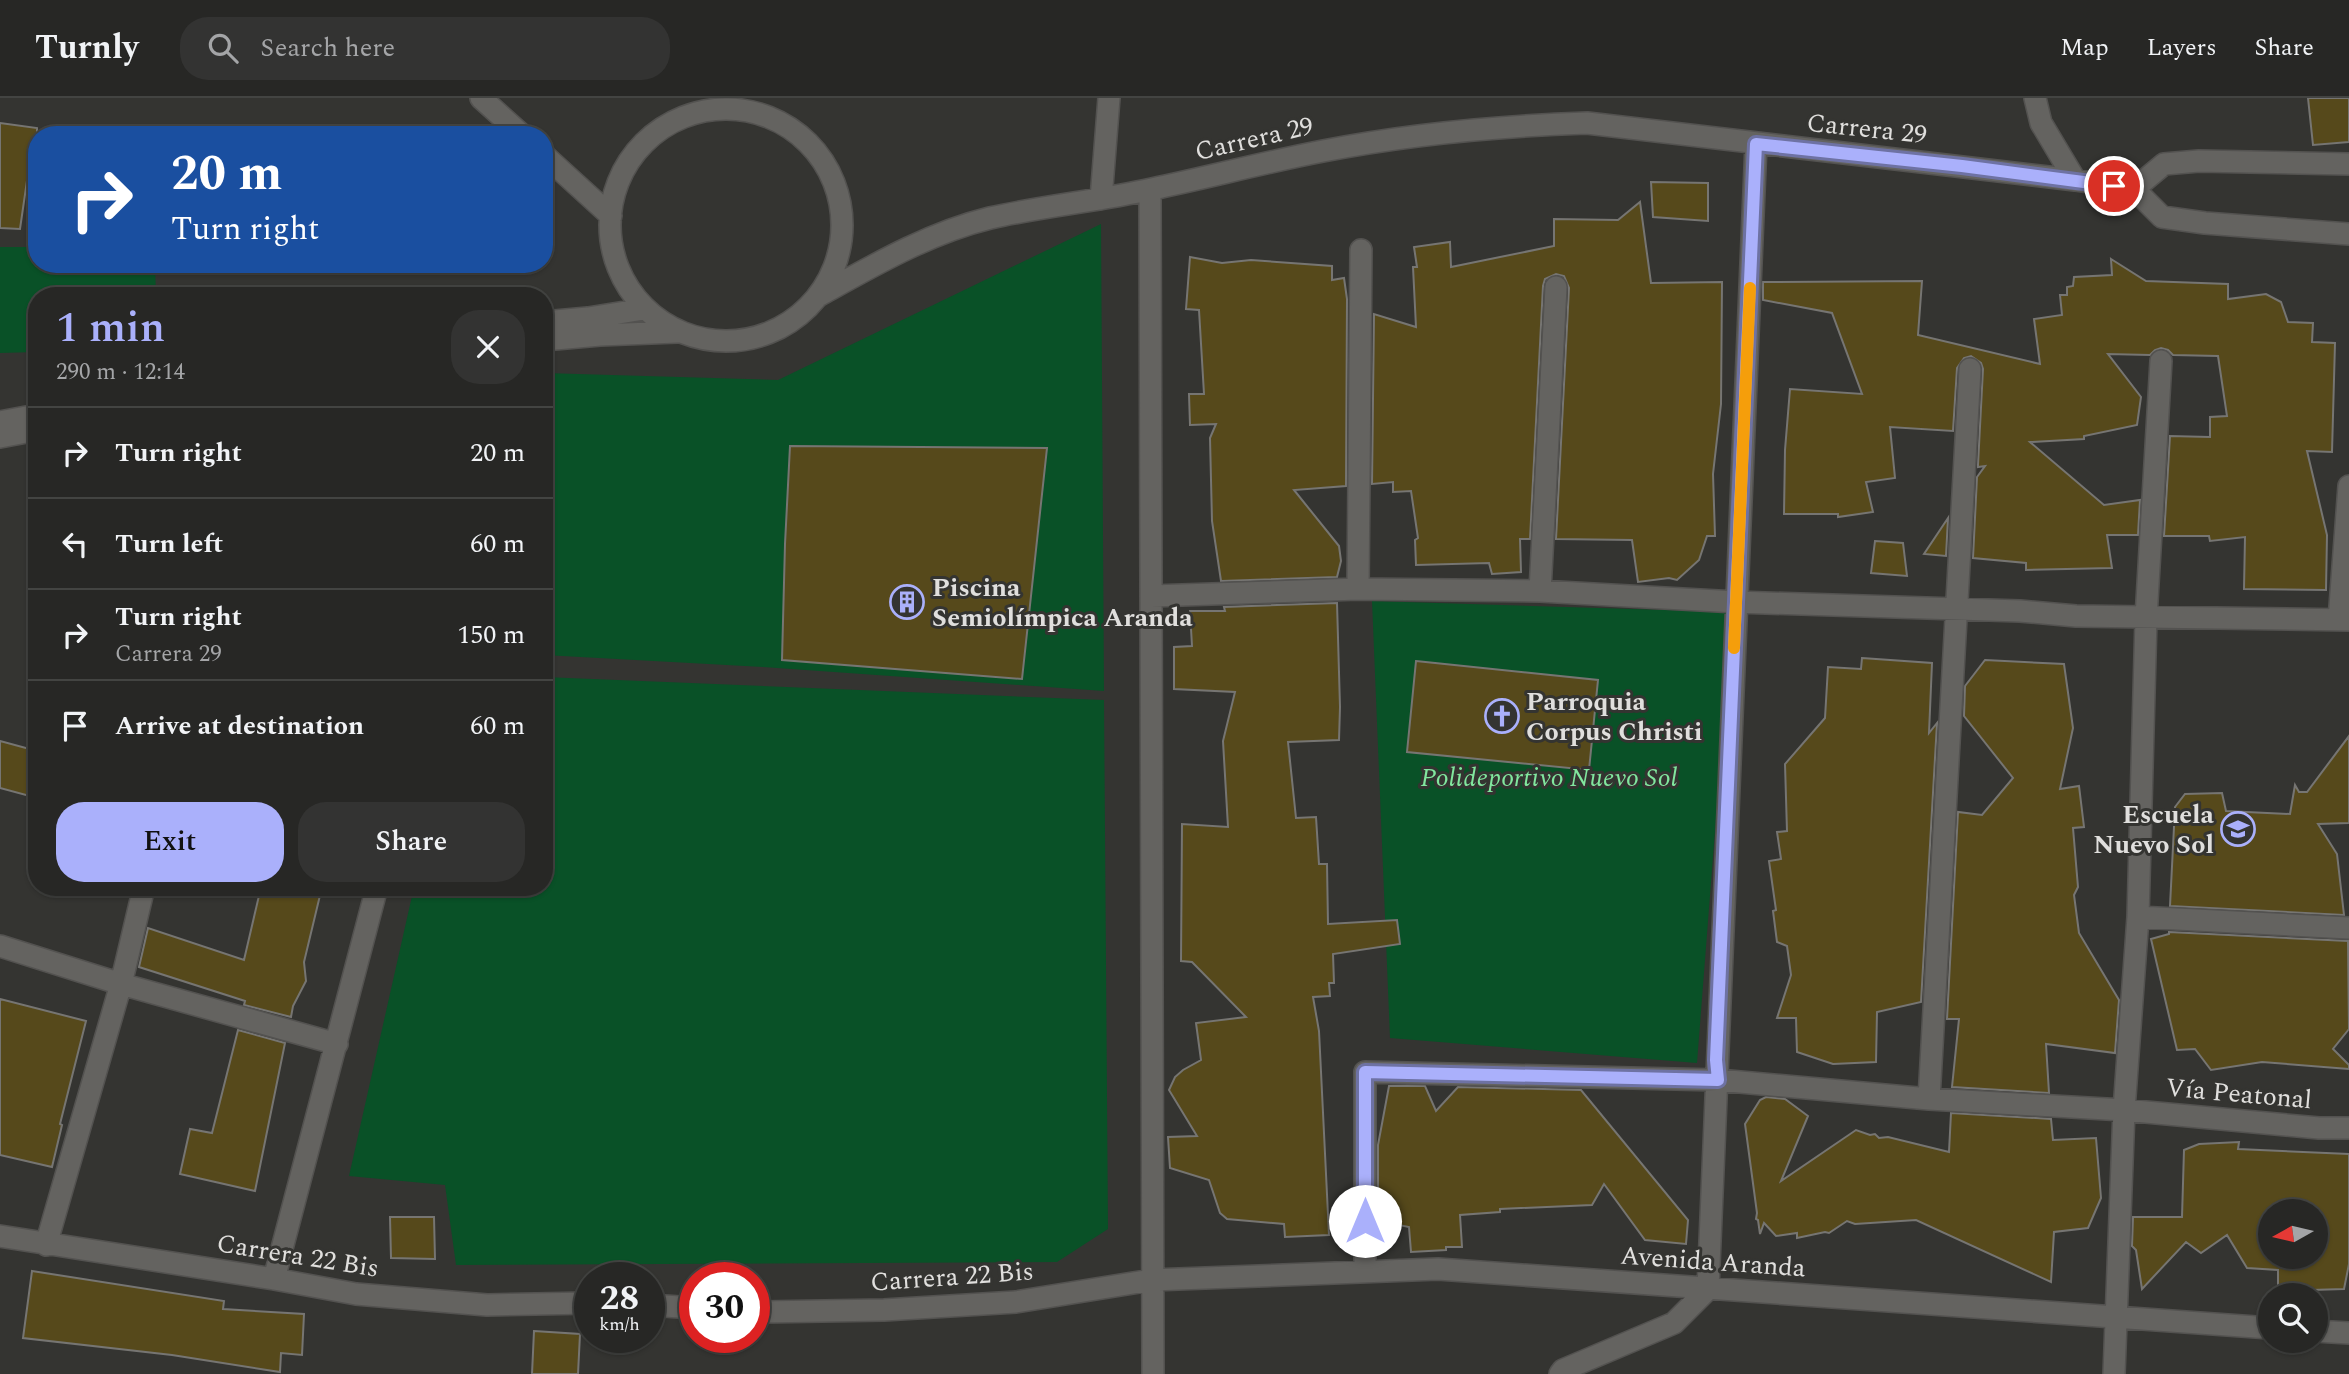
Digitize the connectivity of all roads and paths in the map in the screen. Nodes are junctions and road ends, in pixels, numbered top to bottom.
1 (481, 98) edge
2 (1109, 98) edge
3 (2035, 98) edge
4 (690, 105) edge
5 (512, 126) edge
6 (1756, 144) junction
7 (553, 163) edge
8 (2349, 164) edge
9 (2075, 180) junction
10 (1150, 190) junction
11 (2134, 190) junction
12 (1101, 199) junction
13 (611, 216) junction
14 (2349, 234) edge
15 (1361, 250) dead end
16 (1556, 287) dead end
17 (820, 295) junction
18 (644, 309) junction
19 (553, 321) edge
20 (677, 332) junction
21 (553, 339) edge
22 (2161, 361) dead end
23 (1970, 369) dead end
24 (28, 417) edge
25 (0, 422) edge
26 (28, 432) edge
27 (0, 437) edge
28 (2349, 486) edge
29 (1358, 589) junction
30 (1540, 591) junction
31 (1152, 596) junction
32 (1736, 602) junction
33 (1956, 608) junction
34 (2146, 618) junction
35 (2344, 620) edge
36 (142, 896) edge
37 (375, 896) edge
38 (2138, 917) junction
39 (2349, 928) edge
40 (0, 946) edge
41 (121, 984) junction
42 (337, 1044) junction
43 (1718, 1080) junction
44 (1929, 1099) junction
45 (2124, 1110) junction
46 (2349, 1128) edge
47 (0, 1236) edge
48 (46, 1245) junction
49 (1365, 1271) junction
50 (274, 1279) junction
51 (1152, 1280) junction
52 (1708, 1289) junction
53 (574, 1303) edge
54 (770, 1312) edge
55 (2116, 1318) junction
56 (2258, 1327) edge
57 (2328, 1332) edge
58 (2349, 1333) edge
59 (1153, 1374) edge
60 (1560, 1374) edge
61 (2114, 1374) edge

1 - 5 street
2 - 12 street
3 - 9 street
4 - 13 street
4 - 17 street
6 - 9 street, Carrera 29
6 - 10 street, Carrera 29
6 - 32 street
7 - 13 street
8 - 11 street
9 - 11 street, Carrera 29
10 - 12 street, Carrera 29
10 - 31 street
11 - 14 street
12 - 17 street, Carrera 29
13 - 18 street
15 - 29 street
16 - 30 street
17 - 20 street
18 - 19 street
18 - 20 street
20 - 21 street
22 - 34 street
23 - 33 street
24 - 25 street
26 - 27 street
28 - 35 street
29 - 30 street
29 - 31 street
30 - 32 street
31 - 51 street
32 - 33 street
32 - 43 street
33 - 34 street
33 - 44 street
34 - 35 street
34 - 38 street
36 - 41 street
37 - 42 street
38 - 39 street
38 - 45 street
40 - 41 street
41 - 42 street
41 - 48 street
42 - 50 street
43 - 44 street, Vía Peatonal
43 - 49 street, Vía Peatonal
43 - 52 street
44 - 45 street, Vía Peatonal
45 - 46 street, Vía Peatonal
45 - 55 street
47 - 48 street, Carrera 22 Bis
48 - 50 street, Carrera 22 Bis
49 - 51 street, Avenida Aranda
49 - 52 street, Avenida Aranda
50 - 53 street, Carrera 22 Bis
51 - 54 street, Carrera 22 Bis
51 - 59 street
52 - 55 street, Avenida Aranda
52 - 60 street
55 - 56 street, Avenida Aranda
55 - 61 street
57 - 58 street

